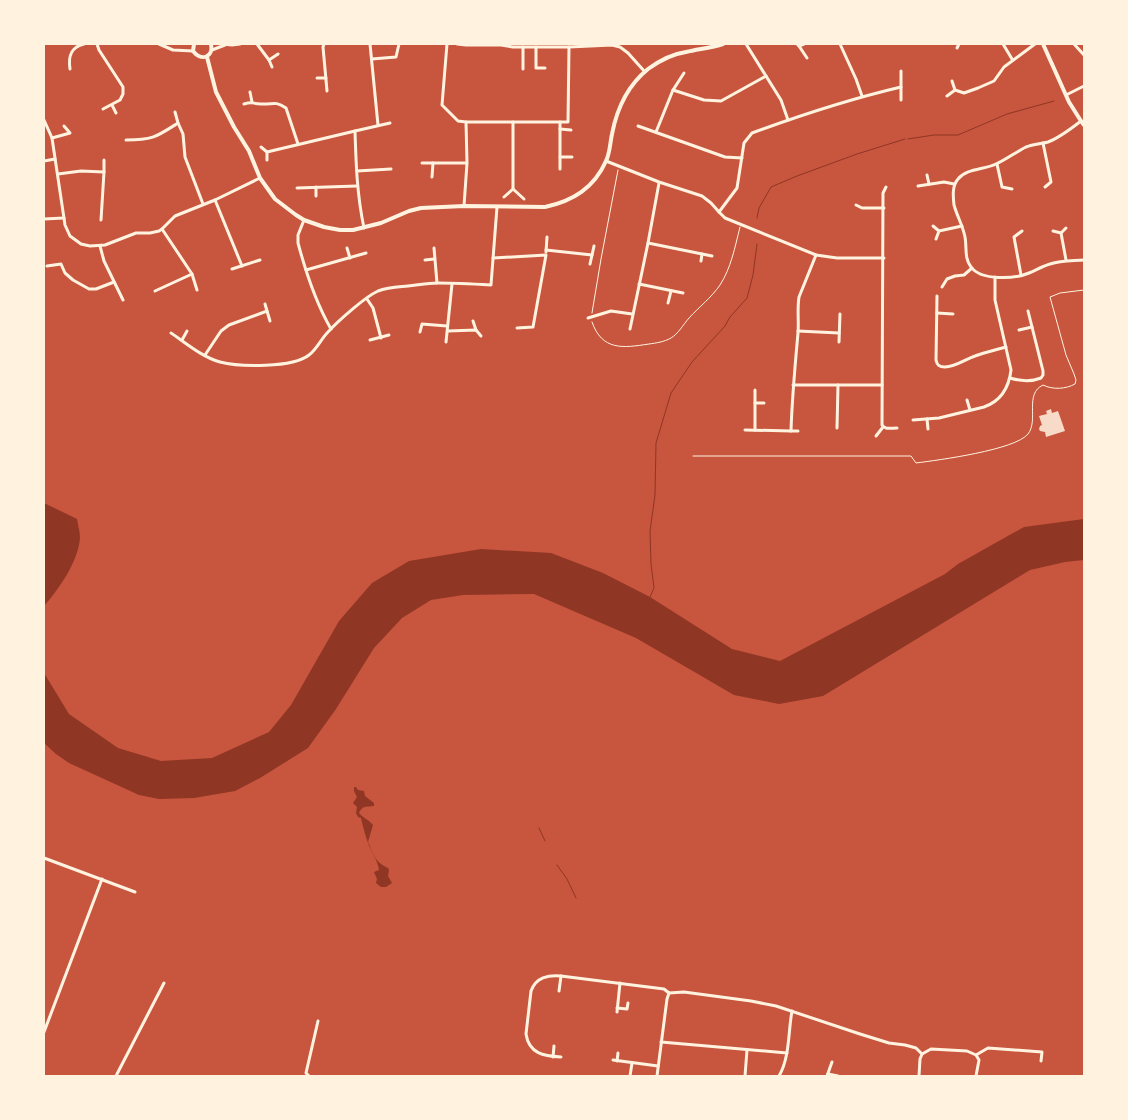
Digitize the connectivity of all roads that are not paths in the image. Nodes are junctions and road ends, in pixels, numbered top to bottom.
1 (84, 44) edge
2 (97, 44) edge
3 (159, 44) edge
4 (194, 44) edge
5 (211, 44) edge
6 (224, 44) edge
7 (240, 44) edge
8 (258, 44) edge
9 (324, 44) edge
10 (370, 44) edge
11 (399, 44) edge
12 (447, 44) edge
13 (457, 44) edge
14 (501, 44) edge
15 (723, 44) edge
16 (746, 44) edge
17 (804, 44) edge
18 (840, 44) edge
19 (959, 44) edge
20 (1003, 44) edge
21 (1035, 44) edge
22 (1043, 44) edge
23 (1074, 44) edge
24 (544, 45) edge
25 (587, 45) edge
26 (798, 45) edge
27 (523, 47) junction
28 (536, 47) junction
29 (569, 47) junction
30 (956, 48) dead end
31 (212, 50) junction
32 (193, 51) junction
33 (278, 54) dead end
34 (1084, 55) edge
35 (207, 57) junction
36 (807, 58) dead end
37 (372, 59) junction
38 (269, 60) junction
39 (1012, 60) junction
40 (272, 67) dead end
41 (545, 68) dead end
42 (70, 69) dead end
43 (523, 69) dead end
44 (901, 71) dead end
45 (645, 72) junction
46 (684, 73) dead end
47 (766, 76) junction
48 (317, 78) dead end
49 (326, 78) junction
50 (952, 81) dead end
51 (1084, 86) edge
52 (901, 87) junction
53 (327, 90) dead end
54 (673, 90) junction
55 (955, 90) junction
56 (250, 92) dead end
57 (1066, 95) junction
58 (862, 96) junction
59 (946, 96) dead end
60 (900, 100) dead end
61 (252, 102) junction
62 (244, 104) dead end
63 (112, 105) junction
64 (103, 109) dead end
65 (175, 112) dead end
66 (116, 113) dead end
67 (44, 120) edge
68 (788, 120) junction
69 (1080, 121) junction
70 (466, 122) junction
71 (513, 122) junction
72 (560, 122) junction
73 (178, 123) junction
74 (390, 123) dead end
75 (1084, 125) edge
76 (64, 126) dead end
77 (378, 126) junction
78 (638, 126) dead end
79 (560, 129) junction
80 (571, 130) dead end
81 (355, 131) junction
82 (656, 132) junction
83 (70, 133) junction
84 (135, 133) dead end
85 (52, 138) junction
86 (74, 138) dead end
87 (126, 140) dead end
88 (135, 140) junction
89 (1043, 143) junction
90 (298, 144) junction
91 (261, 147) dead end
92 (267, 152) junction
93 (560, 157) junction
94 (572, 157) dead end
95 (742, 158) junction
96 (55, 159) junction
97 (104, 160) dead end
98 (267, 160) dead end
99 (44, 161) edge
100 (606, 162) junction
101 (466, 163) junction
102 (422, 164) dead end
103 (433, 164) junction
104 (997, 164) junction
105 (391, 169) dead end
106 (560, 169) dead end
107 (357, 171) junction
108 (104, 172) junction
109 (58, 174) junction
110 (927, 175) dead end
111 (432, 177) dead end
112 (260, 178) junction
113 (659, 182) junction
114 (928, 184) junction
115 (954, 184) junction
116 (357, 186) junction
117 (918, 186) dead end
118 (1044, 186) dead end
119 (297, 188) dead end
120 (316, 188) junction
121 (886, 188) dead end
122 (513, 189) junction
123 (1012, 189) dead end
124 (316, 196) dead end
125 (504, 197) dead end
126 (215, 200) junction
127 (524, 200) dead end
128 (203, 204) junction
129 (856, 205) dead end
130 (464, 206) junction
131 (497, 207) junction
132 (884, 208) junction
133 (719, 212) junction
134 (64, 218) junction
135 (44, 219) edge
136 (101, 220) dead end
137 (304, 220) junction
138 (933, 226) dead end
139 (962, 226) junction
140 (364, 228) junction
141 (1066, 228) dead end
142 (162, 229) junction
143 (939, 231) junction
144 (1022, 231) dead end
145 (1053, 231) dead end
146 (1061, 233) junction
147 (547, 237) dead end
148 (936, 239) dead end
149 (648, 243) junction
150 (100, 246) junction
151 (594, 246) dead end
152 (347, 248) dead end
153 (434, 248) dead end
154 (546, 252) junction
155 (366, 253) dead end
156 (702, 254) junction
157 (592, 255) junction
158 (816, 255) junction
159 (712, 256) dead end
160 (350, 258) junction
161 (493, 258) junction
162 (884, 258) junction
163 (434, 259) junction
164 (260, 260) dead end
165 (426, 260) dead end
166 (1066, 260) junction
167 (1084, 260) edge
168 (701, 261) dead end
169 (590, 264) dead end
170 (47, 266) dead end
171 (242, 266) junction
172 (972, 268) junction
173 (232, 269) dead end
174 (306, 270) junction
175 (192, 274) junction
176 (942, 274) dead end
177 (1021, 275) junction
178 (995, 277) junction
179 (947, 279) junction
180 (114, 282) junction
181 (437, 283) junction
182 (452, 284) junction
183 (639, 284) junction
184 (942, 287) dead end
185 (197, 290) dead end
186 (671, 290) junction
187 (155, 291) dead end
188 (683, 293) dead end
189 (937, 296) dead end
190 (367, 299) junction
191 (123, 300) dead end
192 (668, 303) dead end
193 (265, 304) dead end
194 (267, 311) junction
195 (1028, 311) dead end
196 (937, 313) junction
197 (632, 314) junction
198 (840, 314) dead end
199 (953, 314) dead end
200 (421, 317) dead end
201 (588, 318) dead end
202 (270, 321) dead end
203 (473, 321) dead end
204 (422, 324) junction
205 (447, 326) junction
206 (1032, 327) junction
207 (517, 328) dead end
208 (331, 329) junction
209 (630, 329) dead end
210 (476, 330) junction
211 (1019, 330) dead end
212 (187, 331) dead end
213 (448, 331) junction
214 (798, 331) junction
215 (420, 332) dead end
216 (171, 333) dead end
217 (839, 333) junction
218 (389, 336) dead end
219 (481, 336) dead end
220 (381, 338) junction
221 (182, 340) junction
222 (370, 340) dead end
223 (446, 342) dead end
224 (839, 342) dead end
225 (1006, 347) junction
226 (205, 355) junction
227 (1010, 378) junction
228 (838, 384) junction
229 (793, 385) junction
230 (882, 385) junction
231 (755, 390) dead end
232 (967, 400) dead end
233 (755, 403) junction
234 (764, 404) dead end
235 (970, 410) junction
236 (927, 419) junction
237 (913, 420) dead end
238 (883, 427) junction
239 (837, 428) dead end
240 (897, 428) dead end
241 (928, 429) dead end
242 (745, 430) dead end
243 (755, 430) junction
244 (791, 431) junction
245 (798, 431) dead end
246 (876, 436) dead end
247 (44, 858) edge
248 (102, 879) junction
249 (135, 892) dead end
250 (561, 976) junction
251 (164, 983) dead end
252 (620, 983) junction
253 (559, 990) dead end
254 (669, 993) junction
255 (628, 1003) dead end
256 (792, 1011) junction
257 (318, 1022) dead end
258 (44, 1032) edge
259 (661, 1042) junction
260 (554, 1046) dead end
261 (747, 1050) junction
262 (618, 1053) dead end
263 (787, 1053) junction
264 (922, 1054) junction
265 (976, 1055) junction
266 (553, 1056) junction
267 (561, 1057) dead end
268 (613, 1060) dead end
269 (617, 1061) junction
270 (1041, 1061) dead end
271 (832, 1062) dead end
272 (632, 1063) junction
273 (658, 1066) junction
274 (828, 1075) edge
275 (116, 1076) edge
276 (309, 1076) edge
277 (630, 1076) edge
278 (657, 1076) edge
279 (745, 1076) edge
280 (779, 1076) edge
281 (838, 1076) edge
282 (919, 1076) edge
283 (976, 1076) edge

1 - 42 street
2 - 63 street
3 - 32 street
4 - 32 street
5 - 31 street
6 - 7 street
6 - 31 street
8 - 38 street
9 - 49 street
10 - 37 street
11 - 37 street
12 - 70 street
13 - 14 street
14 - 27 street
15 - 45 street
16 - 47 street
17 - 26 street
18 - 58 street
19 - 30 street
20 - 39 street
21 - 39 street
22 - 57 street
23 - 34 street
24 - 28 street
24 - 29 street
25 - 29 street
25 - 45 street
26 - 36 street
27 - 28 street
27 - 43 street
28 - 41 street
29 - 72 street
31 - 35 street
32 - 35 street
33 - 38 street
35 - 112 street
37 - 77 street
38 - 40 street
39 - 55 street
44 - 52 street
45 - 100 street
46 - 54 street
47 - 54 street
47 - 68 street
48 - 49 street
49 - 53 street
50 - 55 street
51 - 57 street
52 - 58 street
52 - 60 street
54 - 82 street
55 - 59 street
56 - 61 street
57 - 69 street
58 - 68 street
61 - 62 street
61 - 90 street
63 - 64 street
63 - 66 street
65 - 73 street
67 - 85 street
68 - 95 street
69 - 75 street
69 - 89 street
70 - 71 street
70 - 101 street
71 - 72 street
71 - 122 street
72 - 79 street
73 - 88 street
73 - 128 street
74 - 77 street
76 - 83 street
77 - 81 street
78 - 82 street
79 - 80 street
79 - 93 street
81 - 90 street
81 - 107 street
82 - 95 street
83 - 85 street
83 - 86 street
84 - 88 street
85 - 96 street
87 - 88 street
89 - 104 street
89 - 118 street
90 - 92 street
91 - 92 street
92 - 98 street
93 - 94 street
93 - 106 street
95 - 133 street
96 - 99 street
96 - 109 street
97 - 108 street
100 - 113 street
100 - 131 street
101 - 103 street
101 - 130 street
102 - 103 street
103 - 111 street
104 - 115 street
104 - 123 street
105 - 107 street
107 - 116 street
108 - 109 street
108 - 136 street
109 - 134 street
110 - 114 street
112 - 126 street
112 - 137 street
113 - 133 street
113 - 149 street
114 - 115 street
114 - 117 street
115 - 139 street
116 - 120 street
116 - 140 street
119 - 120 street
120 - 124 street
121 - 132 street
122 - 125 street
122 - 127 street
126 - 128 street
126 - 171 street
128 - 142 street
129 - 132 street
130 - 131 street
130 - 140 street
131 - 161 street
132 - 162 street
133 - 158 street
134 - 135 street
134 - 150 street
137 - 140 street
137 - 174 street
138 - 143 street
139 - 143 street
139 - 172 street
141 - 146 street
142 - 150 street
142 - 175 street
143 - 148 street
144 - 177 street
145 - 146 street
146 - 166 street
147 - 154 street
149 - 156 street
149 - 183 street
150 - 180 street
151 - 157 street
152 - 160 street
153 - 163 street
154 - 157 street
154 - 161 street
154 - 207 street
155 - 160 street
156 - 159 street
156 - 168 street
157 - 169 street
158 - 162 street
158 - 214 street
160 - 174 street
161 - 182 street
162 - 230 street
163 - 165 street
163 - 181 street
164 - 171 street
166 - 167 street
166 - 177 street
170 - 180 street
171 - 173 street
172 - 178 street
172 - 179 street
174 - 208 street
175 - 185 street
175 - 187 street
176 - 179 street
177 - 178 street
178 - 225 street
179 - 184 street
180 - 191 street
181 - 182 street
181 - 190 street
182 - 205 street
183 - 186 street
183 - 197 street
186 - 188 street
186 - 192 street
189 - 196 street
190 - 208 street
190 - 220 street
193 - 194 street
194 - 202 street
194 - 226 street
195 - 206 street
196 - 199 street
196 - 225 street
197 - 201 street
197 - 209 street
198 - 217 street
200 - 204 street
203 - 210 street
204 - 205 street
204 - 215 street
205 - 213 street
206 - 211 street
206 - 227 street
208 - 226 street
210 - 213 street
210 - 219 street
212 - 221 street
213 - 223 street
214 - 217 street
214 - 229 street
216 - 221 street
217 - 224 street
218 - 220 street
220 - 222 street
221 - 226 street
225 - 227 street
227 - 235 street
228 - 229 street
228 - 230 street
228 - 239 street
229 - 244 street
230 - 238 street
231 - 233 street
232 - 235 street
233 - 234 street
233 - 243 street
235 - 236 street
236 - 237 street
236 - 241 street
238 - 240 street
238 - 246 street
242 - 243 street
243 - 244 street
244 - 245 street
247 - 248 street
248 - 249 street
248 - 258 street
250 - 252 street
250 - 253 street
250 - 266 street
251 - 275 street
252 - 254 street
252 - 255 street
254 - 256 street
254 - 259 street
256 - 263 street
256 - 264 street
257 - 276 street
259 - 261 street
259 - 273 street
260 - 266 street
261 - 263 street
261 - 279 street
262 - 269 street
263 - 280 street
264 - 265 street
264 - 282 street
265 - 270 street
265 - 283 street
266 - 267 street
268 - 269 street
269 - 272 street
271 - 274 street
272 - 273 street
272 - 277 street
273 - 278 street
274 - 281 street

